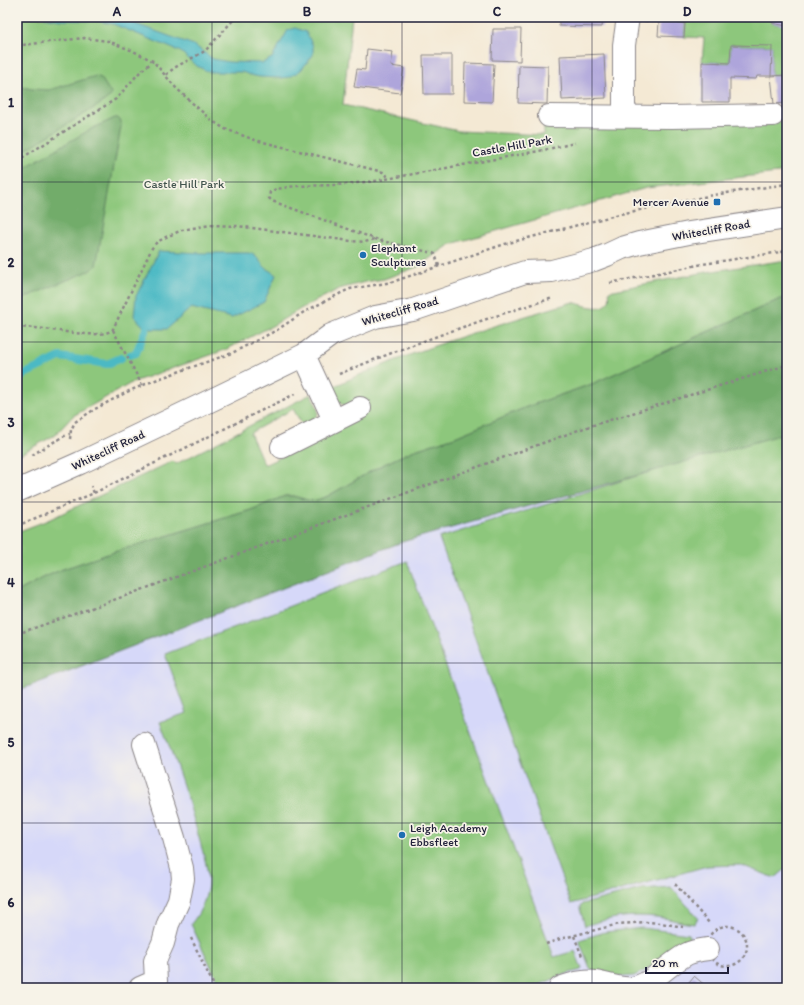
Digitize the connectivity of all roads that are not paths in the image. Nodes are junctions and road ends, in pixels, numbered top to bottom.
1 (628, 17) edge
2 (773, 115) dead end
3 (549, 116) dead end
4 (624, 116) junction
5 (787, 218) edge
6 (304, 355) junction
7 (360, 408) dead end
8 (334, 420) junction
9 (282, 446) dead end
10 (17, 491) edge
11 (144, 744) dead end
12 (708, 939) road end
13 (153, 980) edge
14 (560, 988) edge

1 - 4 street
2 - 4 street
3 - 4 street
5 - 6 street, Whitecliff Road
6 - 8 street
6 - 10 street, Whitecliff Road
7 - 8 street
8 - 9 street
11 - 13 street
12 - 14 street

